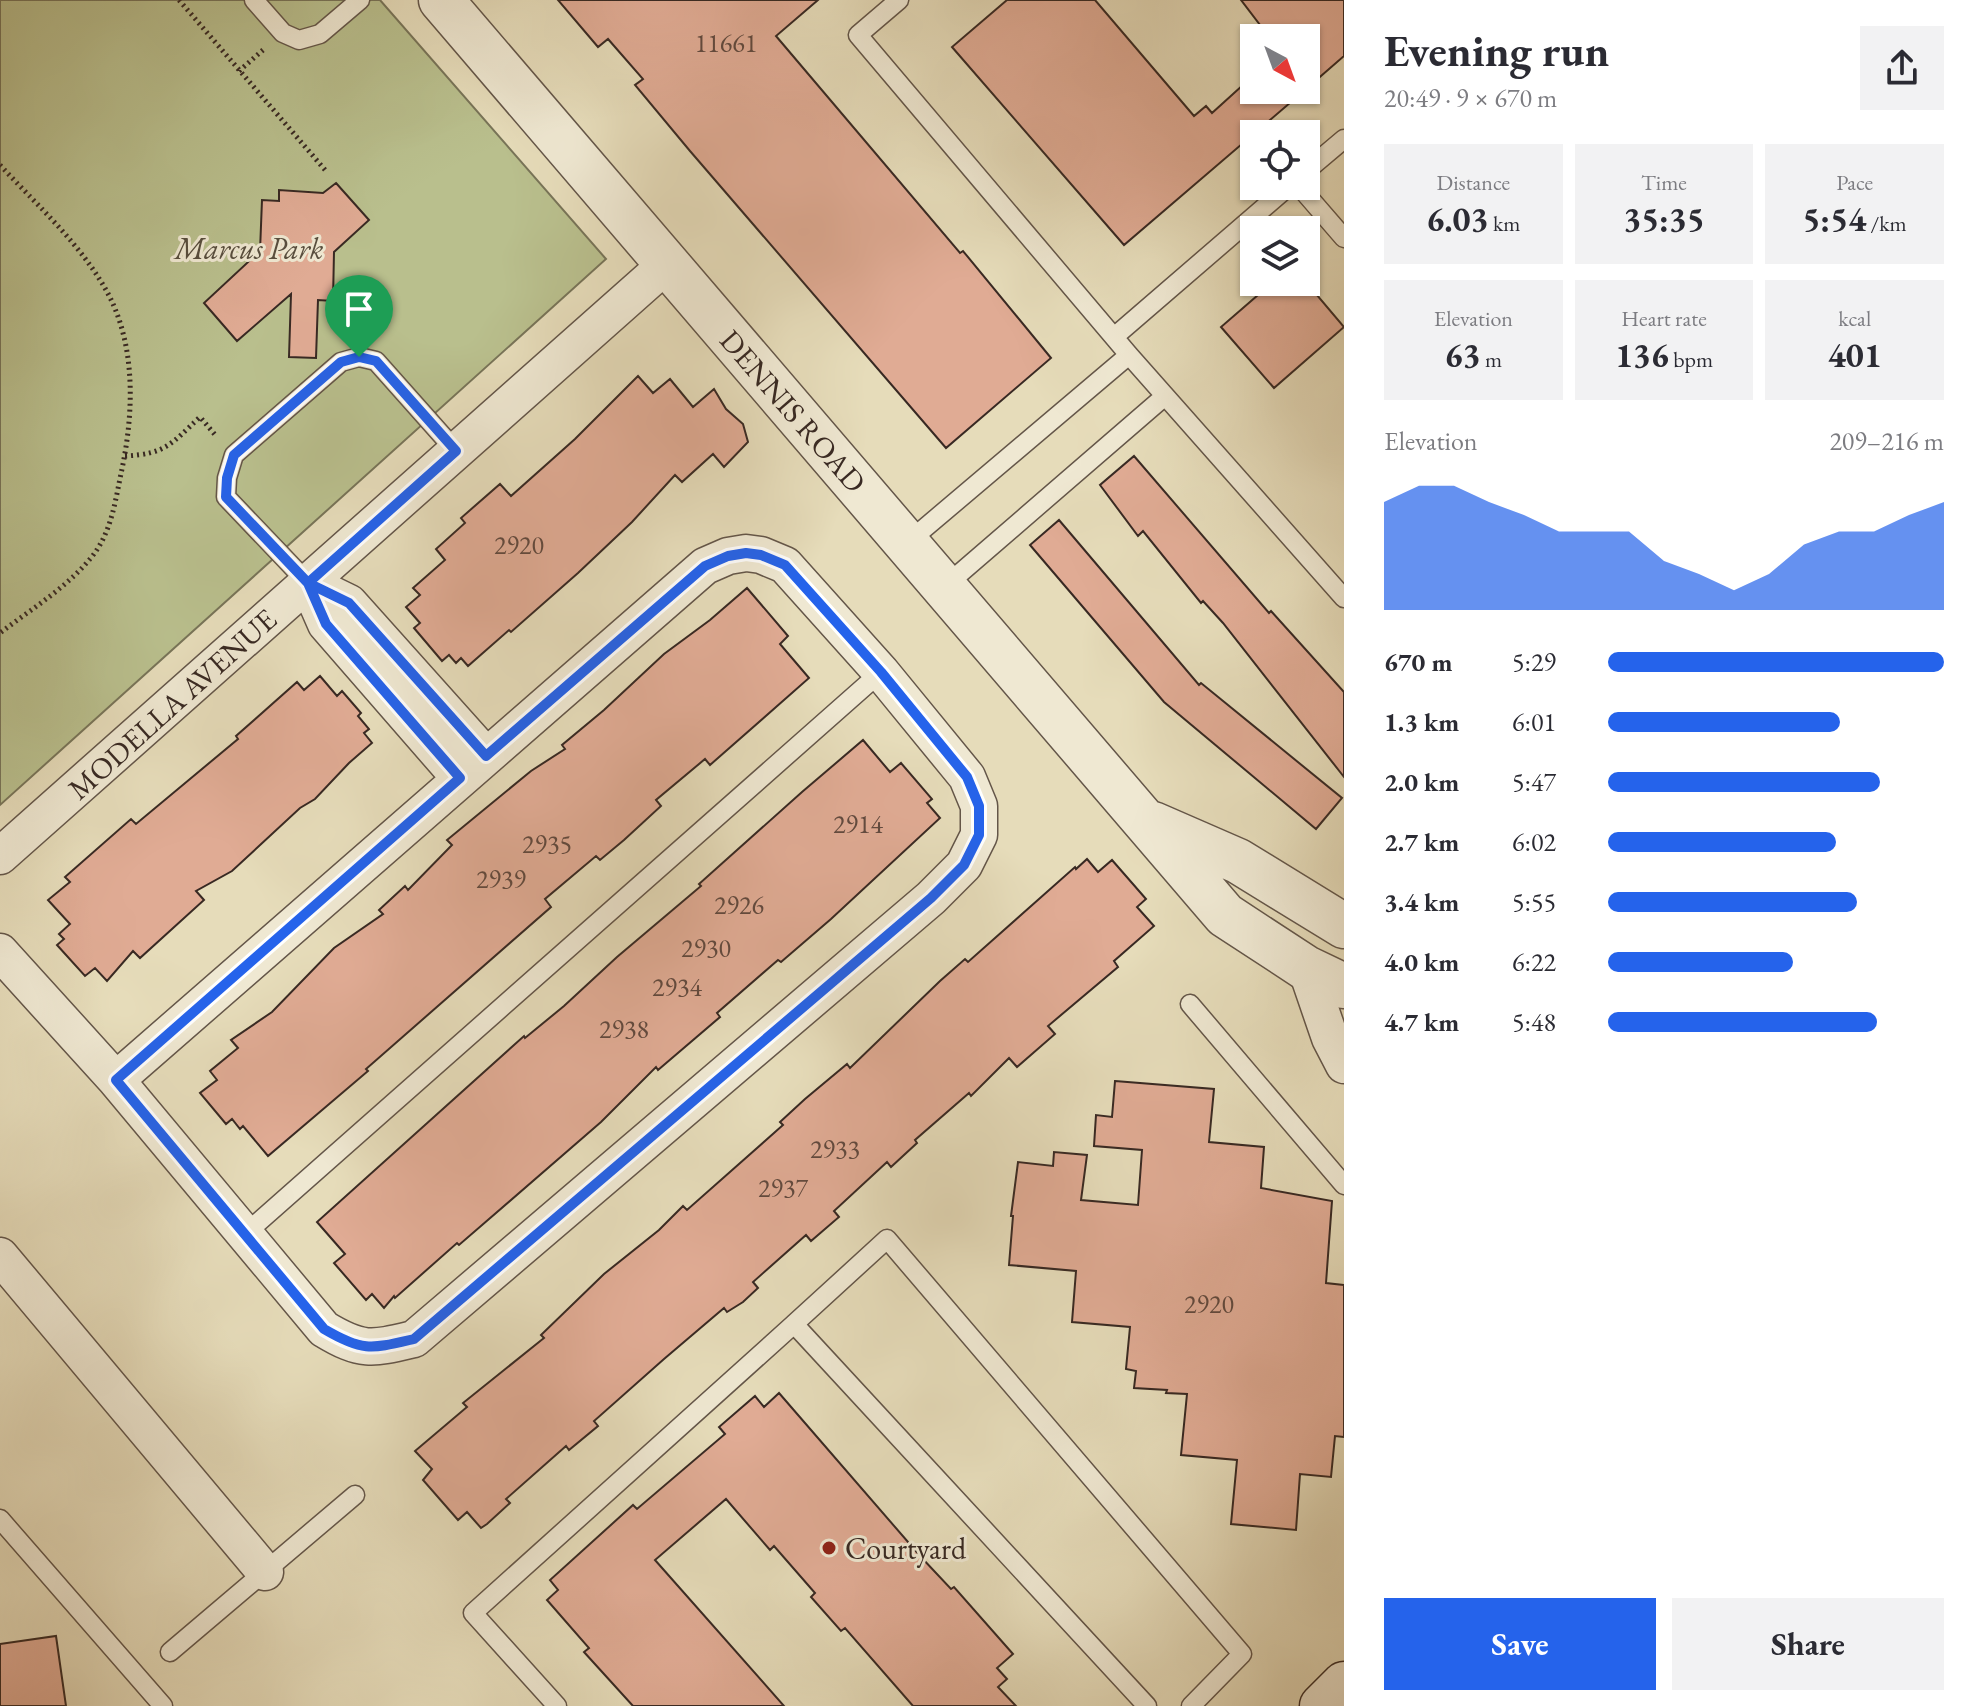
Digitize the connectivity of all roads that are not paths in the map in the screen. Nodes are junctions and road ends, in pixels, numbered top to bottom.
1 (254, 0) edge
2 (360, 0) edge
3 (441, 0) edge
4 (899, 0) edge
5 (1344, 139) edge
6 (1320, 159) edge
7 (1273, 200) edge
8 (1311, 200) edge
9 (1344, 238) edge
10 (667, 264) junction
11 (1114, 337) junction
12 (1129, 355) junction
13 (1165, 396) junction
14 (456, 451) junction
15 (907, 543) junction
16 (308, 583) junction
17 (944, 587) junction
18 (1344, 598) edge
19 (881, 672) junction
20 (473, 767) junction
21 (1146, 821) junction
22 (0, 856) edge
23 (1344, 926) edge
24 (0, 952) edge
25 (1325, 977) edge
26 (1190, 1004) dead end
27 (1344, 1065) edge
28 (116, 1080) junction
29 (1344, 1185) edge
30 (245, 1234) junction
31 (0, 1256) edge
32 (794, 1324) junction
33 (355, 1495) dead end
34 (0, 1519) edge
35 (265, 1572) junction
36 (170, 1652) dead end
37 (1344, 1684) edge
38 (163, 1706) edge
39 (557, 1706) edge
40 (1147, 1706) edge
41 (1191, 1706) edge
42 (1322, 1706) edge

1 - 2 lane
3 - 10 street, DENNIS ROAD
4 - 11 lane
5 - 6 lane
7 - 11 lane
8 - 9 lane
10 - 14 street, MODELLA AVENUE
10 - 15 street, DENNIS ROAD
11 - 12 lane
12 - 13 lane
12 - 15 lane
13 - 17 lane
13 - 18 lane
14 - 16 street, MODELLA AVENUE
14 - 16 lane
15 - 17 street, DENNIS ROAD
16 - 20 street
16 - 22 street, MODELLA AVENUE
17 - 21 street, DENNIS ROAD
19 - 20 street
19 - 30 lane
19 - 30 street
20 - 28 street
21 - 23 street
21 - 25 street, DENNIS ROAD
24 - 28 street
25 - 27 street
26 - 29 lane
28 - 30 street
31 - 35 street
32 - 39 lane
32 - 40 lane
32 - 41 lane
33 - 35 lane
34 - 38 lane
35 - 36 lane
37 - 42 street

